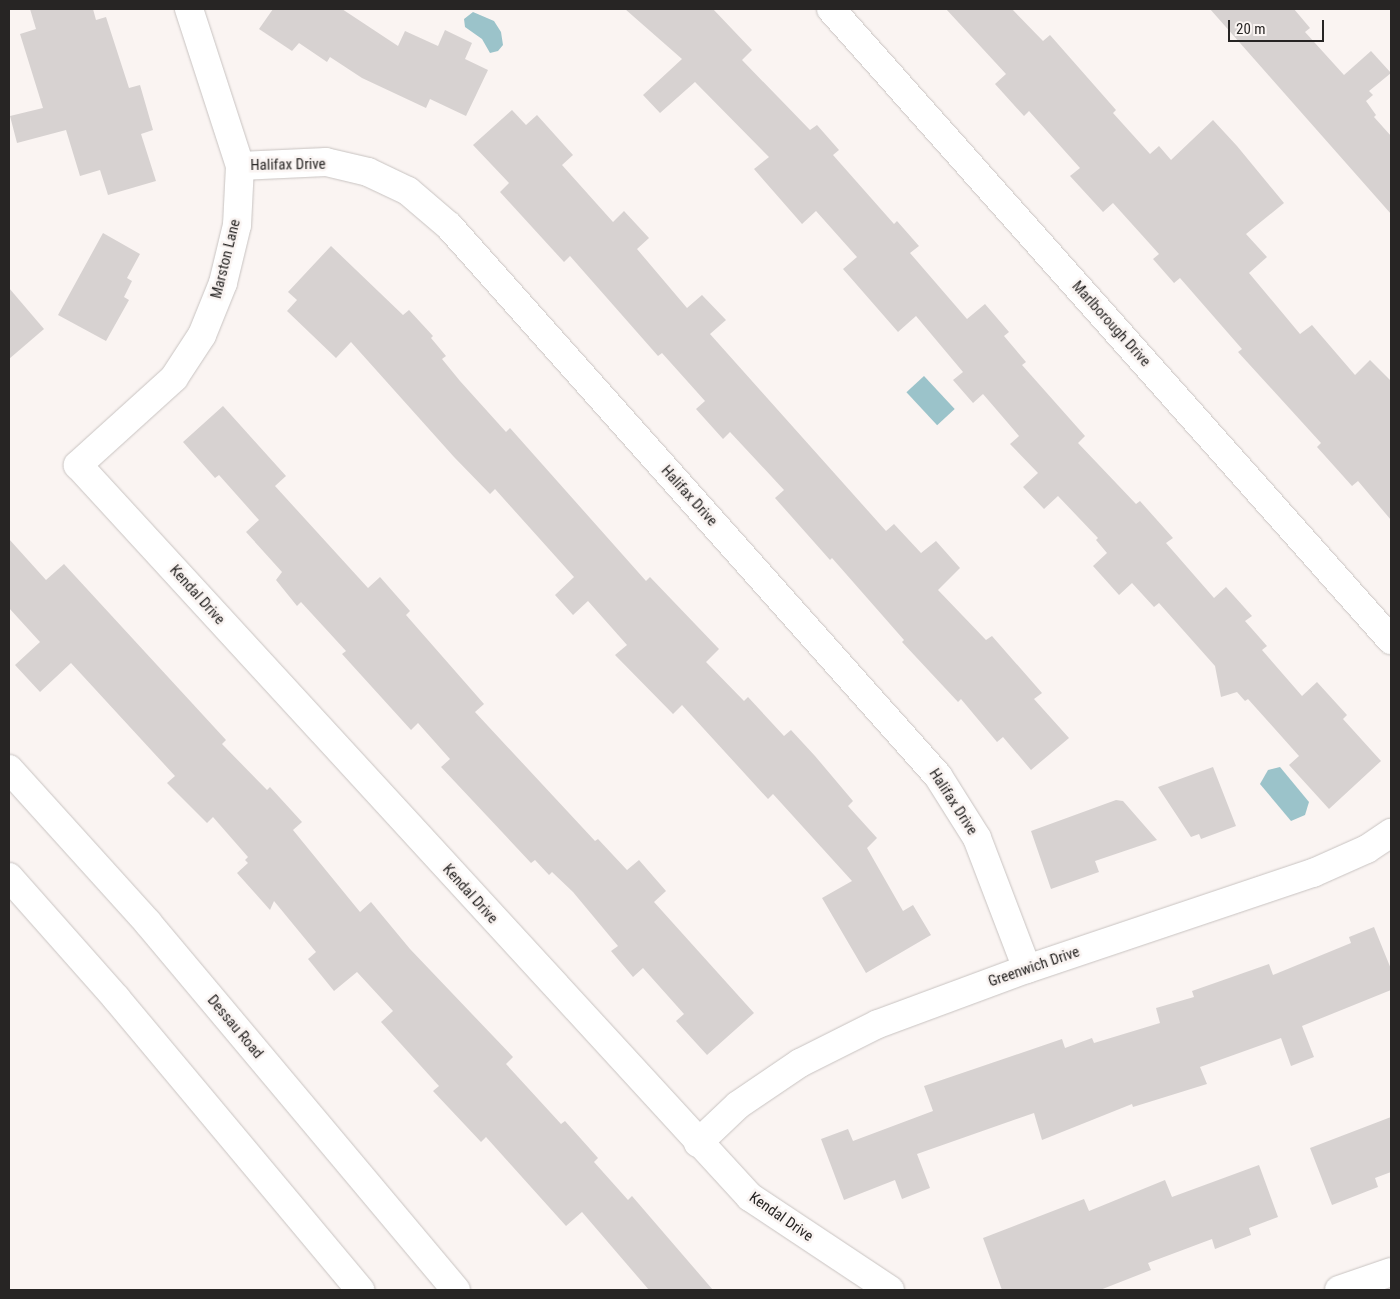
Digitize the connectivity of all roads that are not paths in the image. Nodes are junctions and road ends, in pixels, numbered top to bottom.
1 (189, 9) edge
2 (831, 9) edge
3 (240, 166) junction
4 (78, 465) joint
5 (1391, 640) edge
6 (9, 770) edge
7 (1391, 833) edge
8 (9, 876) edge
9 (1027, 969) junction
10 (698, 1143) junction
11 (1391, 1272) edge
12 (360, 1290) edge
13 (456, 1290) edge
14 (890, 1290) edge
15 (1339, 1290) edge

1 - 3 street, Marston Lane
2 - 5 street, Marlborough Drive
3 - 4 street, Marston Lane
3 - 9 street, Halifax Drive
4 - 10 street, Kendal Drive
6 - 13 street, Dessau Road
7 - 9 street, Greenwich Drive
8 - 12 street
9 - 10 street, Greenwich Drive
10 - 14 street, Kendal Drive
11 - 15 street

